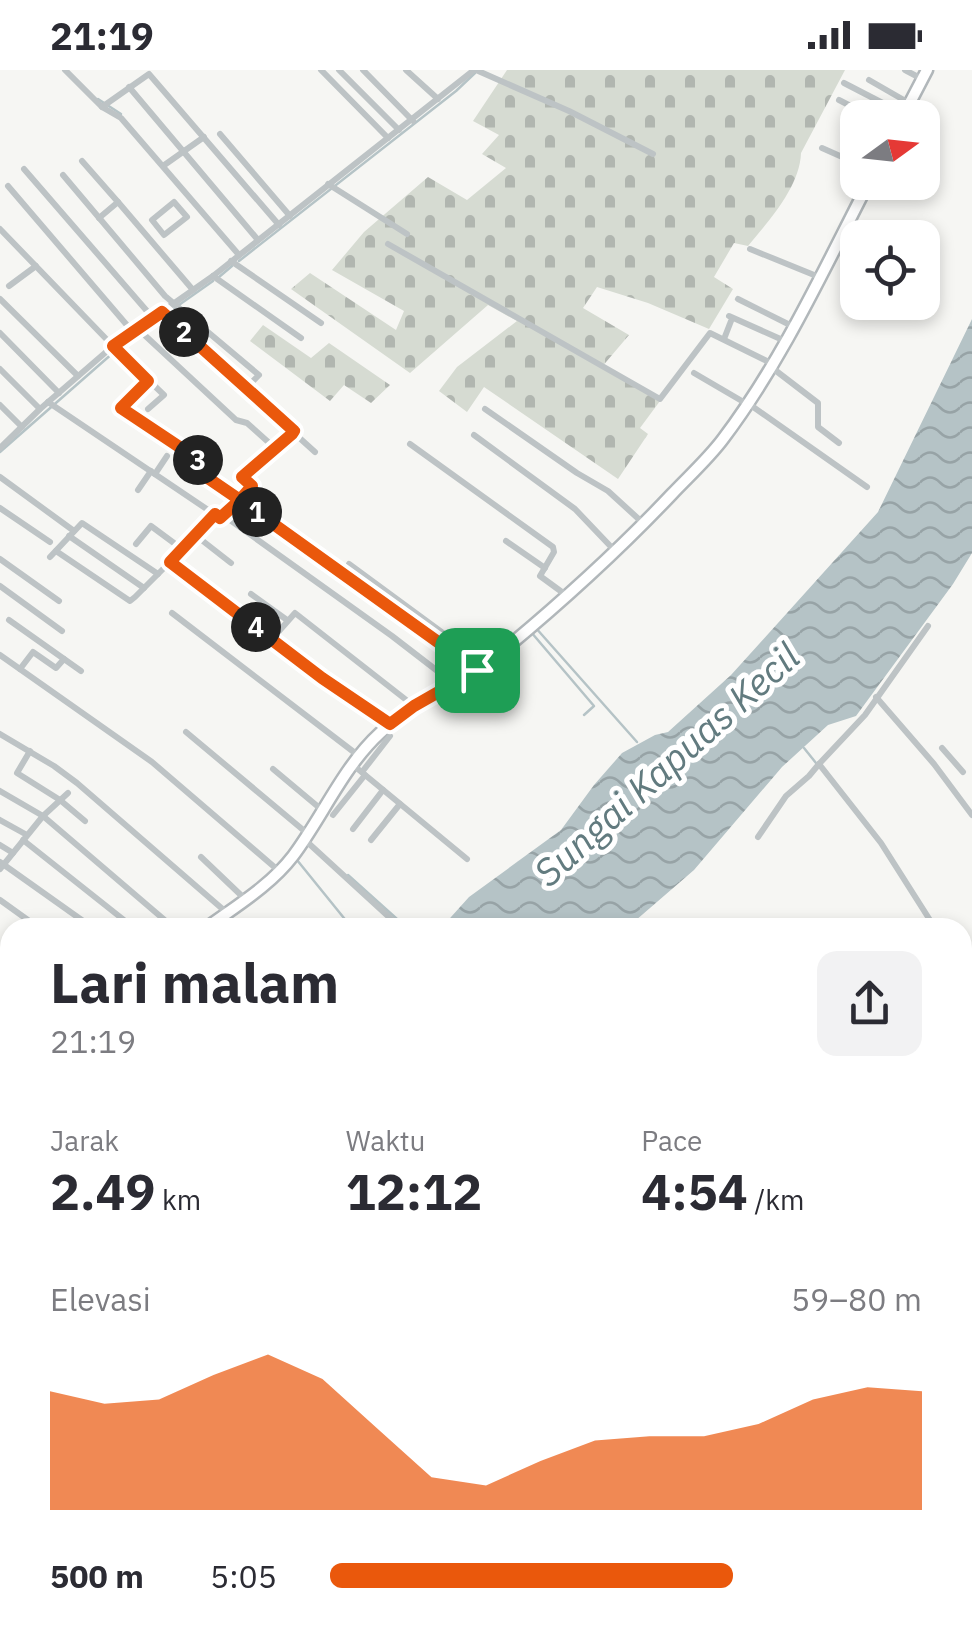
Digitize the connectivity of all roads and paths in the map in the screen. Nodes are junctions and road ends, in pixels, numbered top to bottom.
1 (65, 70) edge
2 (321, 70) edge
3 (339, 70) edge
4 (363, 70) edge
5 (406, 70) edge
6 (460, 70) edge
7 (905, 70) edge
8 (473, 72) edge
9 (924, 75) edge
10 (868, 80) dead end
11 (844, 84) dead end
12 (129, 87) junction
13 (438, 100) junction
14 (880, 100) edge
15 (892, 100) edge
16 (911, 100) edge
17 (102, 107) junction
18 (413, 120) junction
19 (399, 130) junction
20 (220, 134) dead end
21 (204, 137) junction
22 (388, 138) junction
23 (822, 148) dead end
24 (184, 152) junction
25 (653, 154) dead end
26 (840, 156) edge
27 (82, 161) dead end
28 (163, 166) junction
29 (24, 168) dead end
30 (63, 175) dead end
31 (328, 184) junction
32 (8, 186) dead end
33 (192, 200) junction
34 (859, 200) edge
35 (118, 202) junction
36 (182, 209) junction
37 (290, 216) junction
38 (99, 218) junction
39 (279, 225) junction
40 (0, 229) edge
41 (407, 234) dead end
42 (258, 240) junction
43 (388, 244) dead end
44 (750, 249) dead end
45 (239, 255) junction
46 (231, 261) junction
47 (36, 266) junction
48 (213, 276) junction
49 (819, 277) junction
50 (9, 286) dead end
51 (193, 290) junction
52 (738, 298) dead end
53 (0, 299) edge
54 (174, 304) junction
55 (162, 312) junction
56 (153, 318) junction
57 (320, 324) dead end
58 (794, 327) junction
59 (135, 330) junction
60 (0, 333) edge
61 (301, 338) dead end
62 (724, 339) junction
63 (786, 342) junction
64 (113, 346) junction
65 (772, 366) junction
66 (0, 369) edge
67 (694, 373) dead end
68 (78, 376) junction
69 (148, 381) junction
70 (246, 388) junction
71 (59, 392) junction
72 (51, 403) junction
73 (747, 404) junction
74 (0, 405) edge
75 (40, 409) junction
76 (148, 409) dead end
77 (486, 409) dead end
78 (22, 427) junction
79 (294, 433) junction
80 (474, 435) dead end
81 (839, 443) dead end
82 (1, 444) edge
83 (410, 444) dead end
84 (276, 449) junction
85 (315, 452) dead end
86 (167, 456) dead end
87 (153, 472) junction
88 (0, 477) edge
89 (867, 488) dead end
90 (138, 490) dead end
91 (240, 500) junction
92 (0, 508) edge
93 (219, 516) junction
94 (644, 524) junction
95 (72, 533) junction
96 (506, 541) dead end
97 (50, 542) dead end
98 (136, 544) dead end
99 (180, 548) junction
100 (616, 552) junction
101 (0, 559) edge
102 (167, 563) junction
103 (231, 564) dead end
104 (349, 564) dead end
105 (545, 568) junction
106 (158, 574) junction
107 (0, 586) edge
108 (144, 588) junction
109 (251, 594) dead end
110 (566, 595) junction
111 (59, 601) dead end
112 (172, 614) dead end
113 (9, 620) dead end
114 (287, 620) junction
115 (928, 626) dead end
116 (62, 631) dead end
117 (272, 639) junction
118 (0, 654) edge
119 (64, 658) junction
120 (481, 667) junction
121 (20, 669) junction
122 (82, 671) dead end
123 (454, 683) junction
124 (876, 698) junction
125 (414, 706) junction
126 (390, 730) junction
127 (186, 732) dead end
128 (0, 734) edge
129 (942, 748) dead end
130 (30, 752) junction
131 (954, 763) junction
132 (819, 764) junction
133 (360, 767) junction
134 (273, 770) dead end
135 (962, 772) dead end
136 (939, 774) junction
137 (383, 790) junction
138 (0, 791) edge
139 (68, 793) dead end
140 (60, 800) junction
141 (400, 804) junction
142 (970, 810) edge
143 (328, 812) junction
144 (43, 816) junction
145 (0, 820) edge
146 (84, 821) dead end
147 (352, 829) dead end
148 (306, 836) junction
149 (758, 837) dead end
150 (25, 838) junction
151 (371, 840) dead end
152 (0, 845) edge
153 (13, 853) junction
154 (201, 857) dead end
155 (467, 859) dead end
156 (1, 865) edge
157 (280, 871) junction
158 (0, 900) edge
159 (246, 900) junction
160 (227, 912) junction
161 (25, 918) edge
162 (79, 918) edge
163 (122, 918) edge
164 (162, 918) edge
165 (219, 918) edge
166 (391, 918) edge
167 (929, 918) edge

1 - 17 street
2 - 22 street
3 - 19 street
4 - 18 street
5 - 13 street
6 - 8 street
7 - 9 street
8 - 13 street
8 - 25 street
9 - 16 main road
10 - 15 street
11 - 14 street
12 - 17 street
12 - 21 street
12 - 24 street
13 - 18 street
17 - 28 street
18 - 19 street
19 - 22 street
20 - 37 street
21 - 24 street
21 - 39 street
22 - 31 street
23 - 26 street
24 - 28 street
24 - 42 street
27 - 35 street
28 - 33 street
29 - 56 street
30 - 38 street
31 - 37 street
31 - 41 street
32 - 59 street
33 - 36 street
33 - 45 street
34 - 49 main road
35 - 38 street
35 - 51 street
36 - 36 street
37 - 39 street
38 - 54 street
39 - 42 street
40 - 47 street
42 - 45 street
43 - 62 street
44 - 49 street
45 - 46 street
46 - 48 street
46 - 57 street
47 - 50 street
47 - 64 street
48 - 51 street
48 - 61 street
49 - 58 main road
51 - 54 street
52 - 58 street
53 - 68 street
54 - 55 street
54 - 70 street
55 - 56 street
55 - 70 street
56 - 59 street
58 - 63 main road
59 - 64 street
59 - 84 street
60 - 71 street
62 - 63 street
62 - 65 street
63 - 65 main road
64 - 68 street
64 - 69 street
65 - 73 main road
65 - 81 street
66 - 75 street
67 - 73 street
68 - 71 street
69 - 76 street
69 - 91 street
70 - 79 street
71 - 72 street
72 - 75 street
72 - 87 street
73 - 89 street
73 - 94 main road
74 - 78 street
75 - 78 street
77 - 94 street
78 - 82 street
79 - 84 street
79 - 85 street
80 - 100 street
83 - 105 street
84 - 91 street
86 - 87 street
87 - 90 street
87 - 93 street
88 - 95 street
91 - 93 street
91 - 120 street
92 - 97 street
93 - 99 street
93 - 103 street
93 - 123 street
94 - 100 main road
95 - 106 street
95 - 108 street
95 - 108 street
96 - 105 street
98 - 99 street
99 - 102 street
100 - 110 main road
101 - 111 street
102 - 106 street
102 - 117 street
104 - 120 street
105 - 110 street
106 - 108 street
107 - 116 street
109 - 114 street
110 - 120 main road
112 - 133 street
113 - 119 street
114 - 117 street
114 - 125 street
115 - 124 street
117 - 126 street
118 - 121 street
119 - 121 street
119 - 122 street
120 - 123 main road
121 - 157 street
123 - 125 main road
124 - 132 street
124 - 136 street
125 - 126 main road
126 - 133 main road
127 - 148 street
128 - 130 street
129 - 131 street
130 - 140 street
130 - 160 street
131 - 135 street
131 - 136 street
132 - 149 street
132 - 167 street
133 - 137 street
133 - 143 main road
134 - 143 street
136 - 142 street
137 - 141 street
137 - 147 street
138 - 144 street
139 - 140 street
140 - 144 street
140 - 146 street
141 - 151 street
141 - 155 street
143 - 148 main road
144 - 150 street
144 - 164 street
145 - 150 street
148 - 157 main road
148 - 166 street
150 - 153 street
150 - 163 street
152 - 153 street
153 - 156 street
154 - 159 street
156 - 162 street
157 - 159 main road
158 - 161 street
159 - 160 main road
160 - 165 main road

